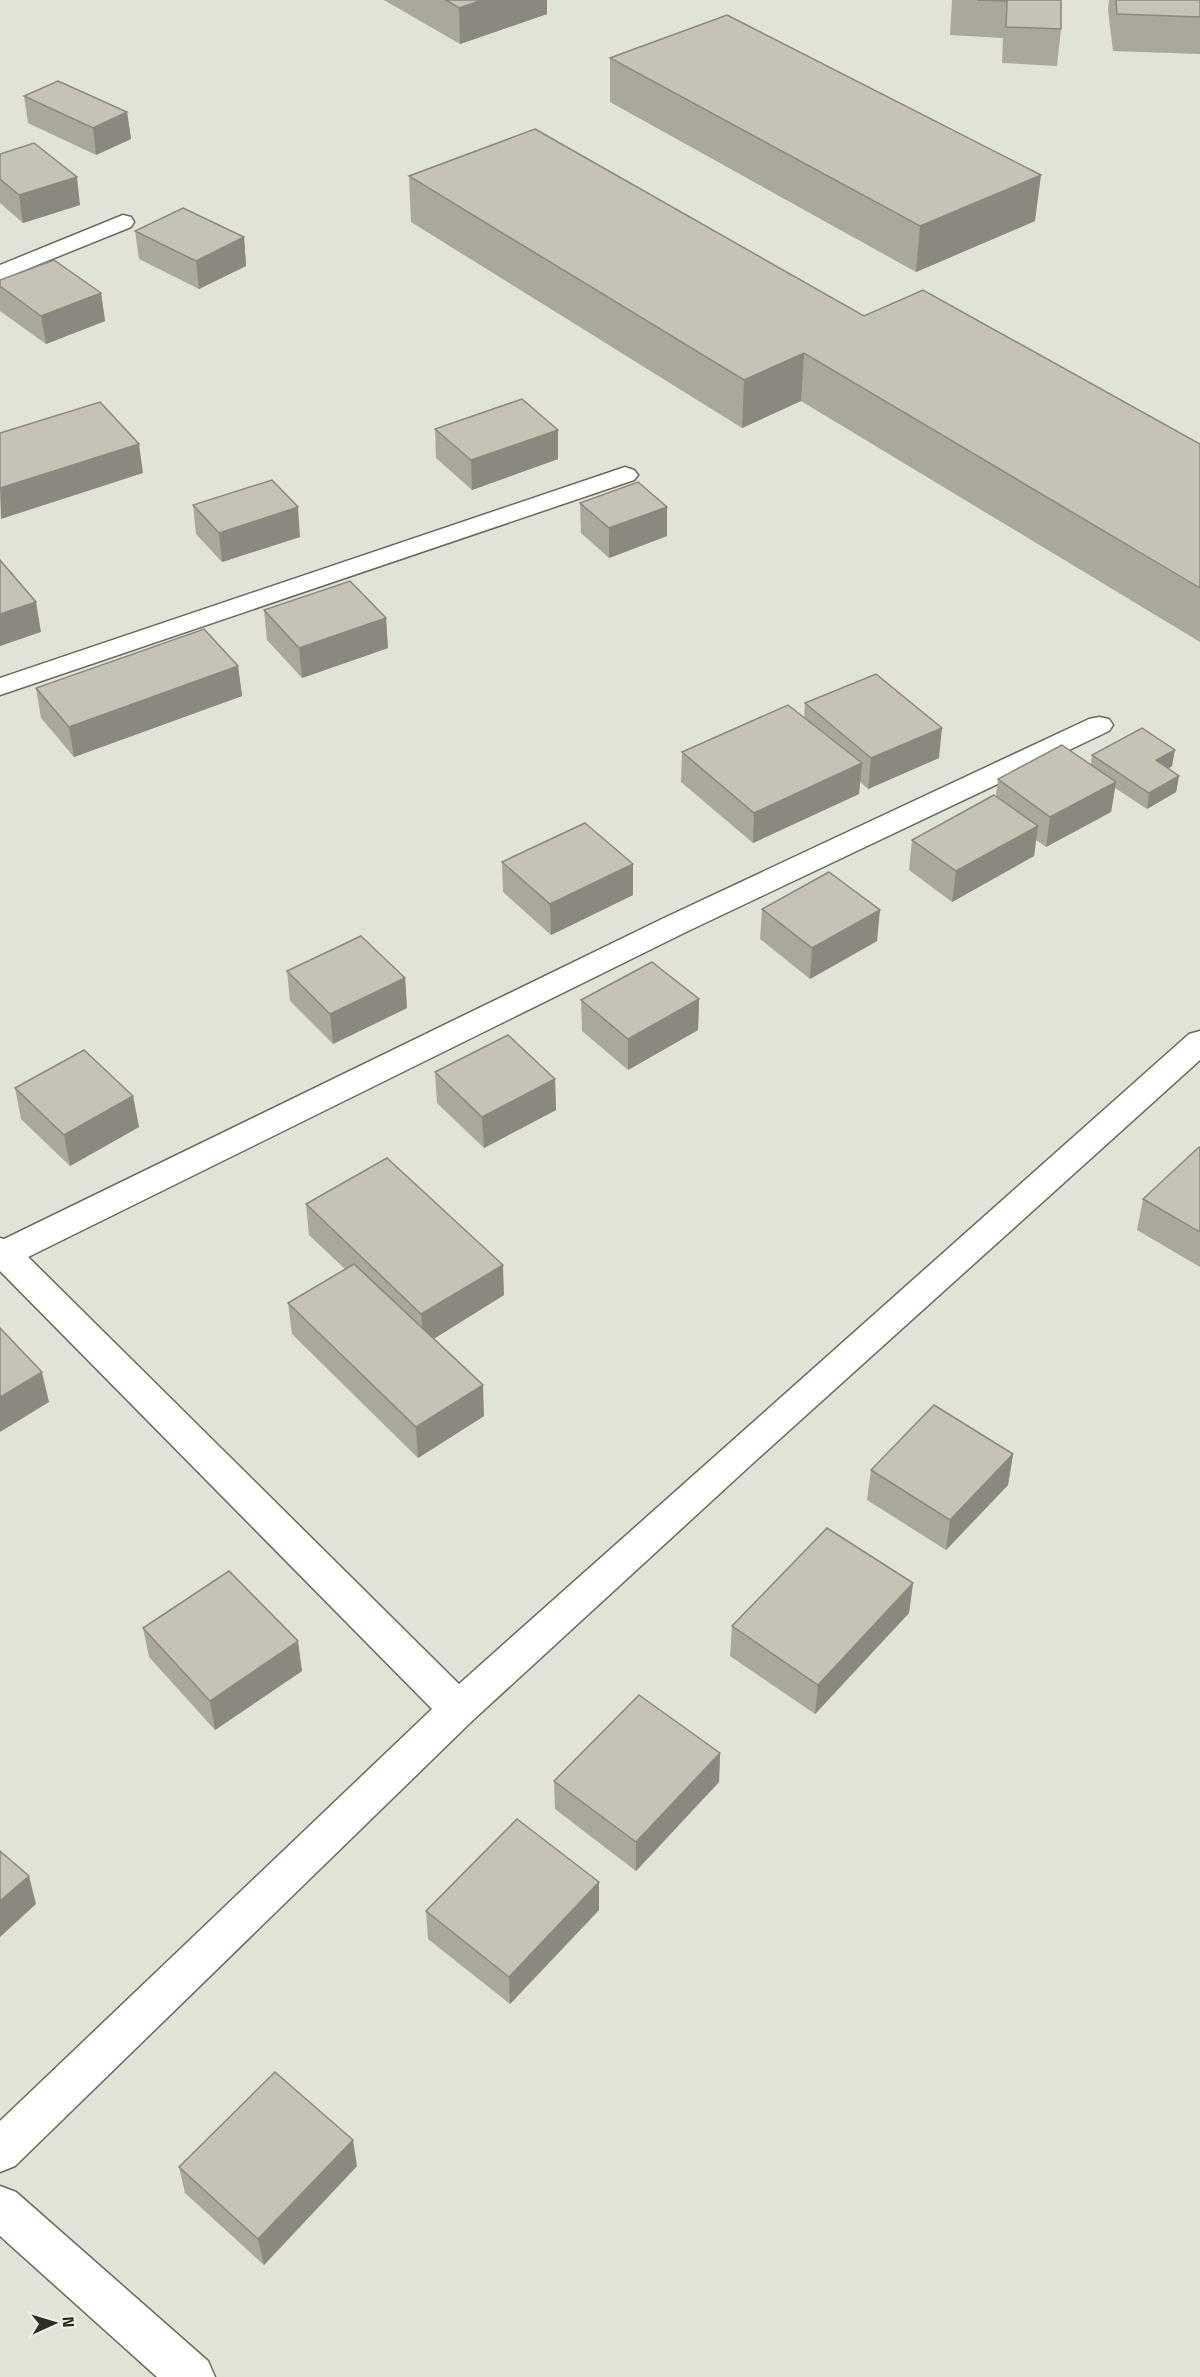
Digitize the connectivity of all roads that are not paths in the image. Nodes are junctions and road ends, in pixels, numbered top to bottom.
1 (123, 222) dead end
2 (0, 273) edge
3 (625, 475) dead end
4 (0, 687) edge
5 (1099, 725) dead end
6 (1200, 1042) edge
7 (2, 1252) edge
8 (458, 1709) junction
9 (0, 2151) edge
10 (0, 2207) edge
11 (192, 2377) edge

1 - 2 street
3 - 4 street
5 - 7 street
6 - 8 street
7 - 8 street
8 - 9 street
10 - 11 street

